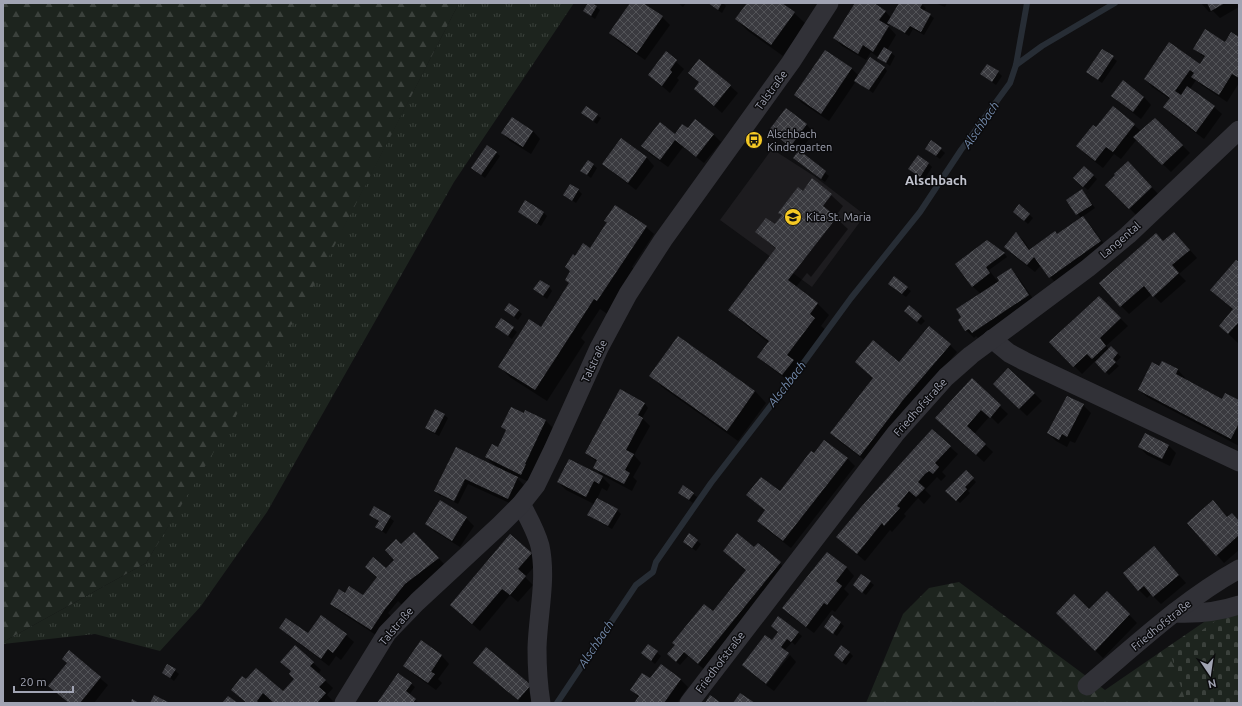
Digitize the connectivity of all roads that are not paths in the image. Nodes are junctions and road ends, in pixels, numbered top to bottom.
1 (830, 3) edge
2 (1239, 130) edge
3 (992, 339) junction
4 (1239, 462) edge
5 (521, 504) junction
6 (1239, 569) edge
7 (1239, 605) edge
8 (1174, 614) junction
9 (1087, 686) dead end
10 (344, 703) edge
11 (541, 703) edge
12 (688, 703) edge

1 - 5 street, Talstraße
2 - 3 street, Langental
3 - 4 street
3 - 12 street, Friedhofstraße
5 - 10 street, Talstraße
5 - 11 street
6 - 8 street, Friedhofstraße
7 - 8 street
8 - 9 street, Friedhofstraße

